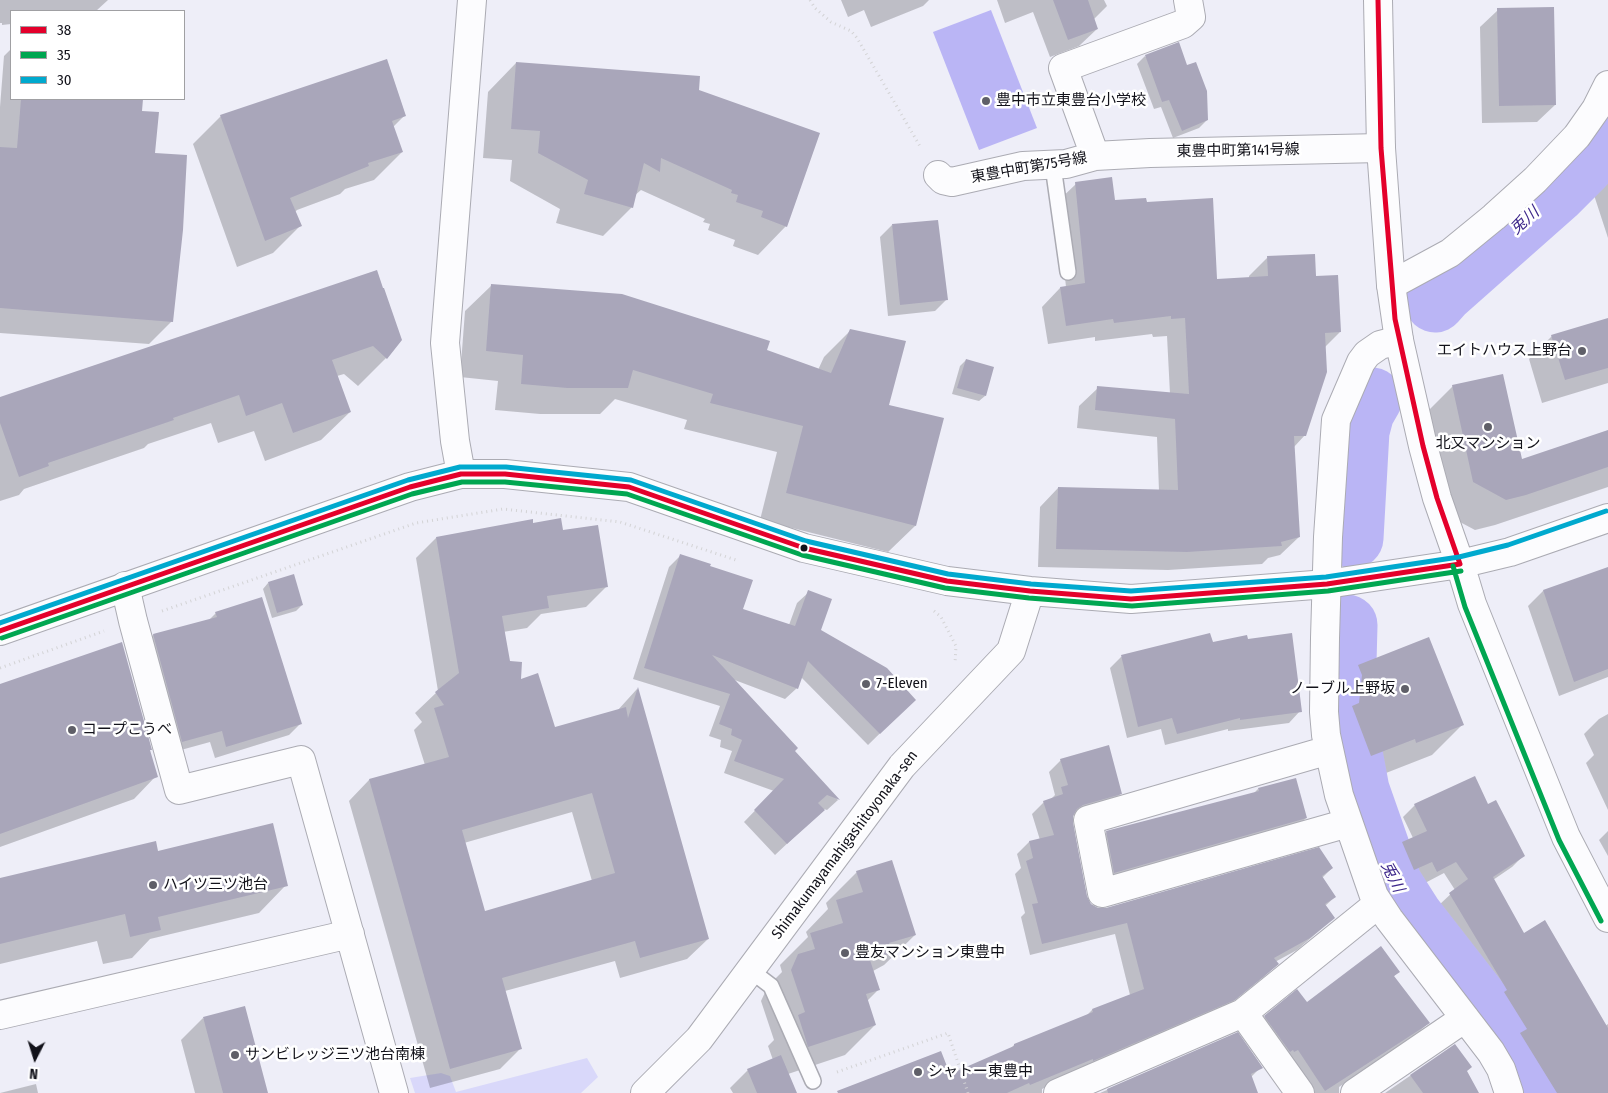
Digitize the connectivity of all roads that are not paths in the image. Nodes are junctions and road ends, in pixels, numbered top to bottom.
1 (472, 0) edge
2 (1188, 0) edge
3 (1378, 0) edge
4 (1608, 85) edge
5 (1381, 148) junction
6 (1095, 156) junction
7 (1053, 166) junction
8 (938, 175) road end
9 (1068, 272) dead end
10 (1391, 285) junction
11 (1399, 340) junction
12 (461, 474) junction
13 (1608, 518) edge
14 (1460, 564) junction
15 (1327, 584) junction
16 (125, 586) junction
17 (1030, 591) junction
18 (0, 631) edge
19 (1329, 750) junction
20 (1348, 823) junction
21 (1378, 904) junction
22 (1608, 918) edge
23 (350, 934) junction
24 (750, 970) junction
25 (1243, 1013) junction
26 (0, 1015) edge
27 (1465, 1018) junction
28 (813, 1081) road end
29 (394, 1093) edge
30 (645, 1093) edge
31 (1058, 1093) edge
32 (1300, 1093) edge
33 (1355, 1093) edge
34 (1509, 1093) edge

1 - 12 street
2 - 6 street, 東豊中町第75号線
3 - 5 street
4 - 10 street
5 - 6 street, 東豊中町第141号線
5 - 10 street
6 - 7 street, 東豊中町第75号線
7 - 8 street, 東豊中町第75号線
7 - 9 lane
10 - 11 street
11 - 14 street
11 - 15 street
12 - 16 street
12 - 17 street
13 - 14 street
14 - 15 street
14 - 22 street
15 - 17 street
15 - 19 street
16 - 18 street
16 - 23 street
17 - 24 street, Shimakumayamahigashitoyonaka-sen
19 - 20 street
19 - 20 street
20 - 21 street
21 - 25 street
21 - 27 street
23 - 26 street
23 - 29 street
24 - 28 lane
24 - 30 street, Shimakumayamahigashitoyonaka-sen
25 - 31 street
25 - 32 street
27 - 33 street
27 - 34 street

